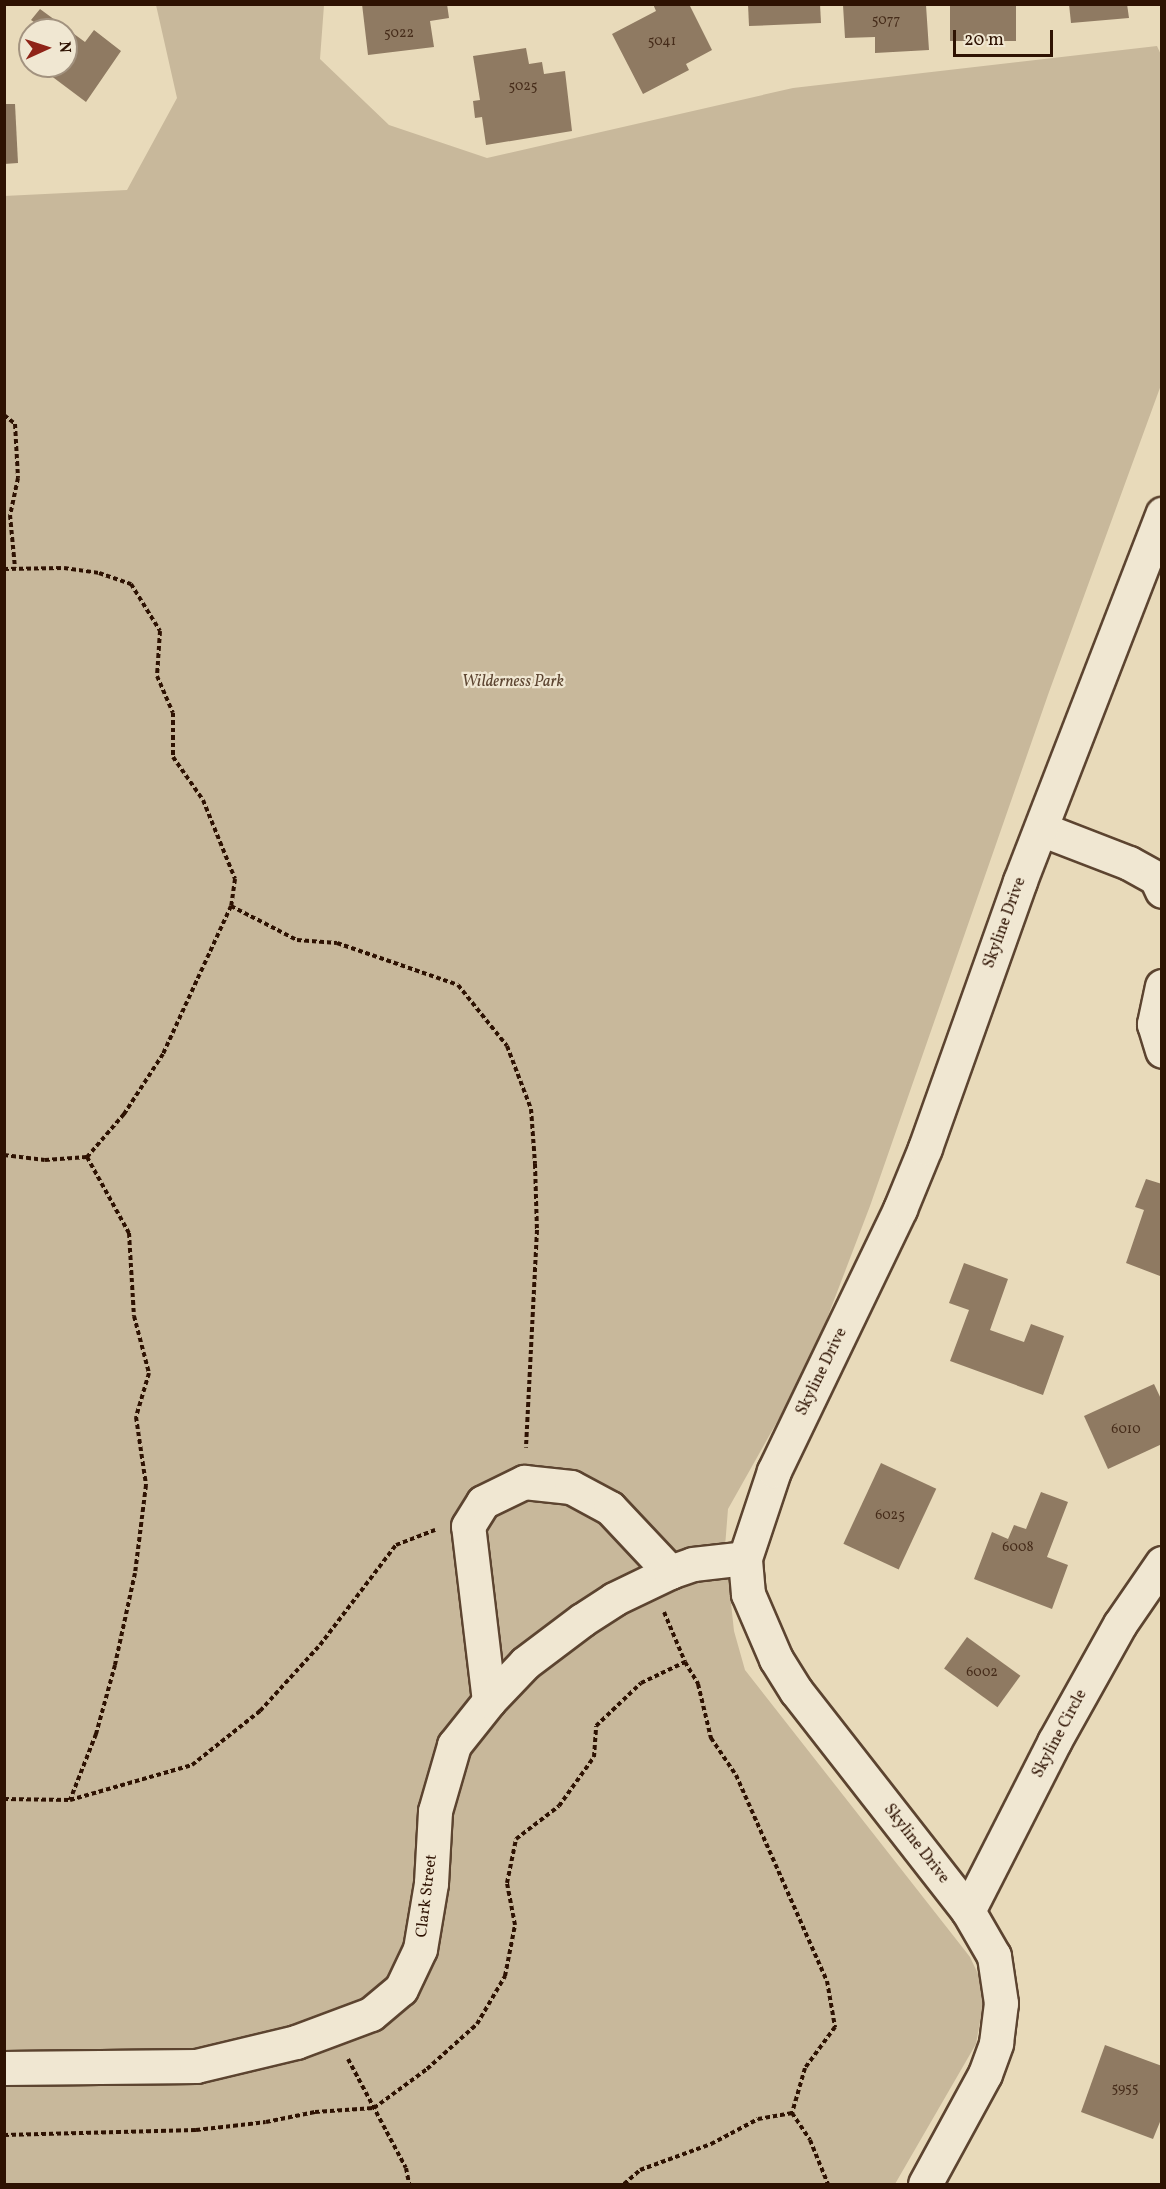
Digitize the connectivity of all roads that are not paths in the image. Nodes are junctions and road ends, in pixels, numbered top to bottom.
1 (1161, 514) edge
2 (1041, 830) junction
3 (1161, 891) edge
4 (1161, 986) edge
5 (1161, 1051) edge
6 (745, 1558) junction
7 (1161, 1563) edge
8 (660, 1577) junction
9 (489, 1701) junction
10 (968, 1911) junction
11 (4, 2068) edge
12 (925, 2184) edge

1 - 2 street, Skyline Drive
2 - 3 street
2 - 6 street, Skyline Drive
4 - 5 street
6 - 8 street, Clark Street
6 - 10 street, Skyline Drive
7 - 10 street, Skyline Circle
8 - 9 street, Clark Street
8 - 9 street
9 - 11 street, Clark Street
10 - 12 street, Skyline Drive

